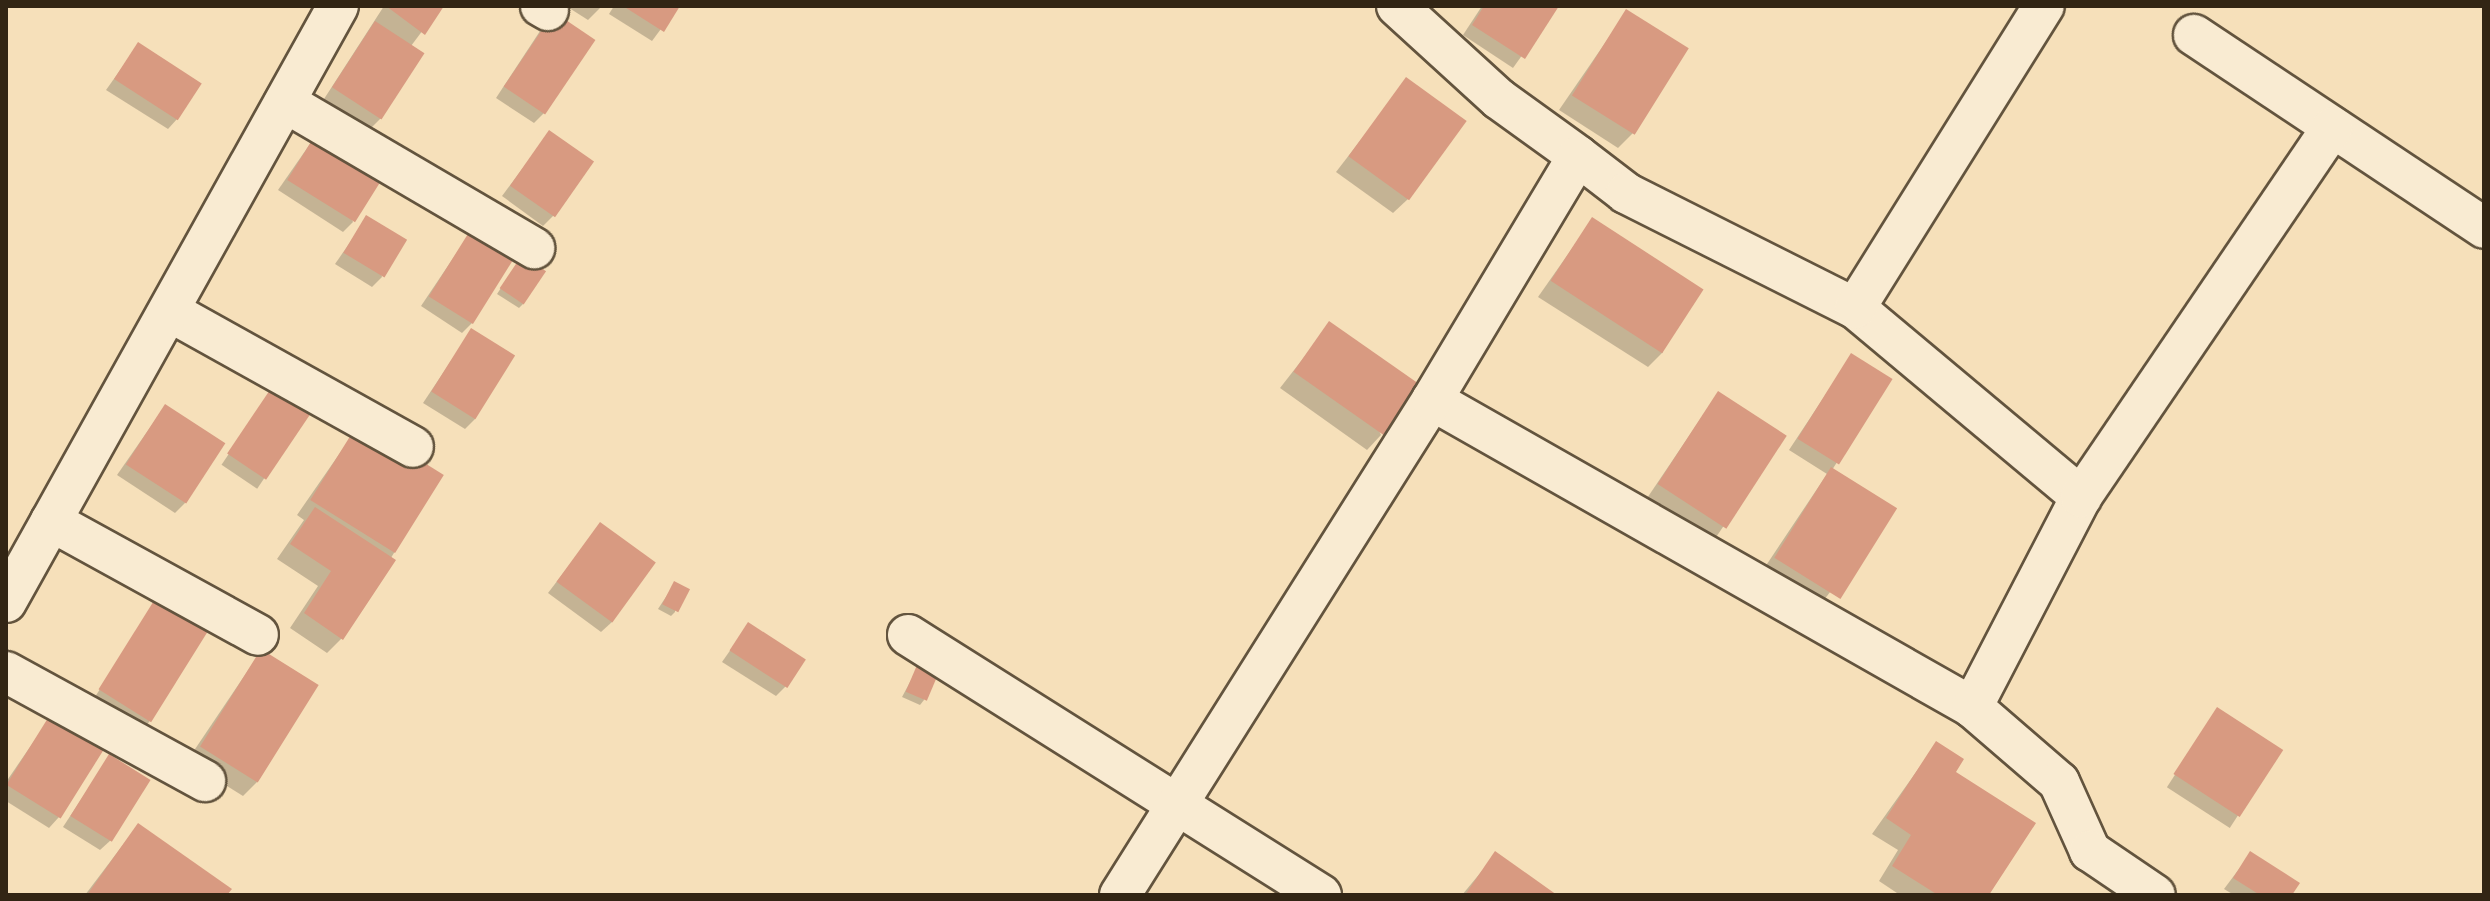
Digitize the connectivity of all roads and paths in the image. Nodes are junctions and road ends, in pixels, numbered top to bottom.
1 (338, 6) edge
2 (1397, 6) edge
3 (2044, 6) edge
4 (2194, 35) dead end
5 (285, 102) junction
6 (2332, 127) junction
7 (1578, 156) junction
8 (2484, 228) edge
9 (534, 248) dead end
10 (1855, 308) junction
11 (169, 311) junction
12 (1432, 400) junction
13 (413, 447) dead end
14 (2081, 497) junction
15 (51, 521) junction
16 (6, 602) edge
17 (258, 635) dead end
18 (908, 635) dead end
19 (6, 672) edge
20 (1972, 707) junction
21 (205, 781) dead end
22 (1174, 807) junction
23 (1120, 895) edge
24 (1321, 895) edge
25 (2155, 895) edge

1 - 5 street
2 - 7 street
3 - 10 street
4 - 6 street
5 - 9 street
5 - 11 street
6 - 8 street
6 - 14 street
7 - 10 street
7 - 12 street
10 - 14 street
11 - 13 street
11 - 15 street
12 - 20 street
12 - 22 street
14 - 20 street
15 - 16 street
15 - 17 street
18 - 22 street
19 - 21 street
20 - 25 street
22 - 23 street
22 - 24 street

